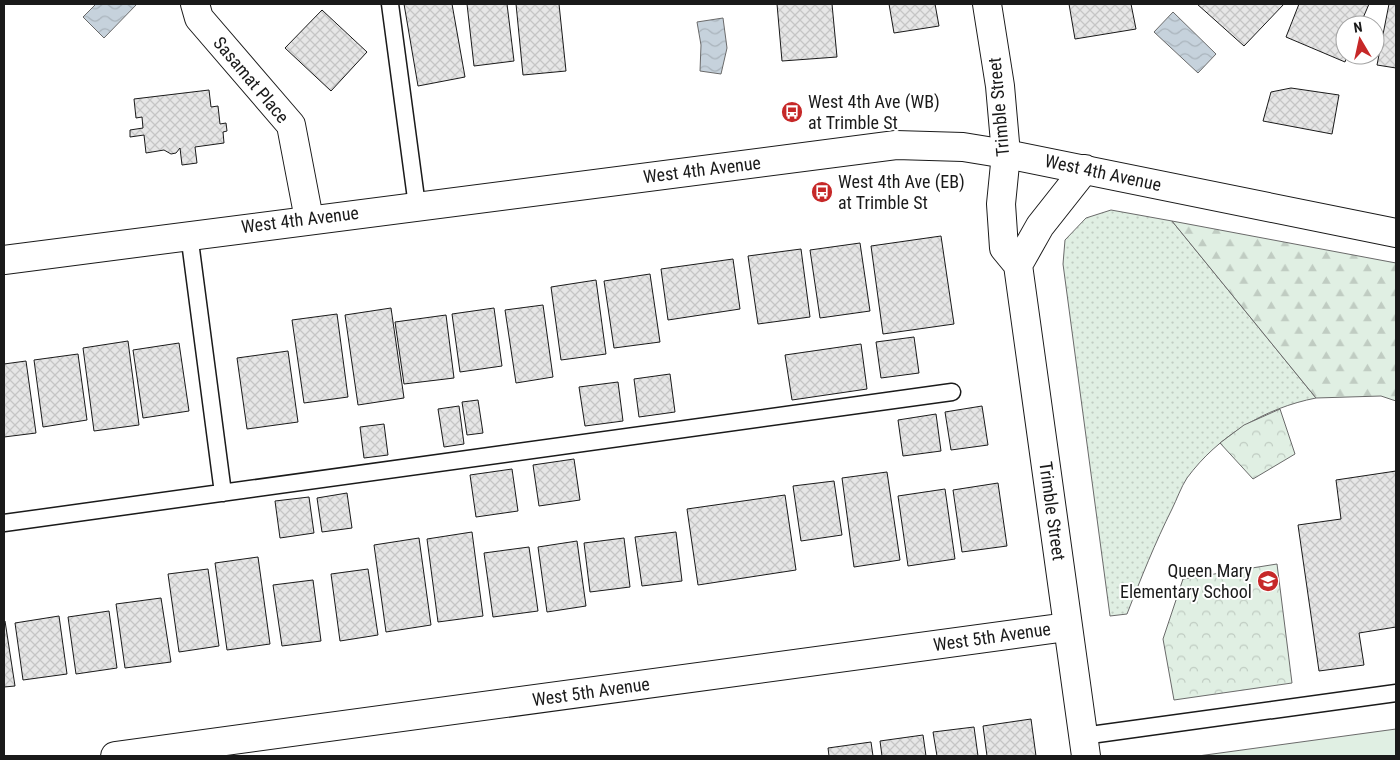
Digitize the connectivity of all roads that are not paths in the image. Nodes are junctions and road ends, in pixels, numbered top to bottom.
1 (195, 4) edge
2 (390, 4) edge
3 (987, 4) edge
4 (1006, 154) junction
5 (1085, 169) junction
6 (417, 206) junction
7 (309, 218) junction
8 (1396, 233) edge
9 (189, 234) junction
10 (4, 260) edge
11 (1018, 265) junction
12 (952, 392) dead end
13 (223, 493) junction
14 (4, 524) edge
15 (1067, 628) junction
16 (1396, 693) edge
17 (1084, 746) edge
18 (115, 756) edge

1 - 7 street, Sasamat Place
2 - 6 lane
3 - 4 street, Trimble Street
4 - 5 street, West 4th Avenue
4 - 6 street, West 4th Avenue
4 - 11 street, Trimble Street
5 - 8 street, West 4th Avenue
5 - 11 street
6 - 7 street, West 4th Avenue
7 - 9 street, West 4th Avenue
9 - 10 street, West 4th Avenue
9 - 13 lane
11 - 15 street, Trimble Street
12 - 13 lane
13 - 14 lane
15 - 17 street, Trimble Street
15 - 18 street, West 5th Avenue
16 - 17 lane

